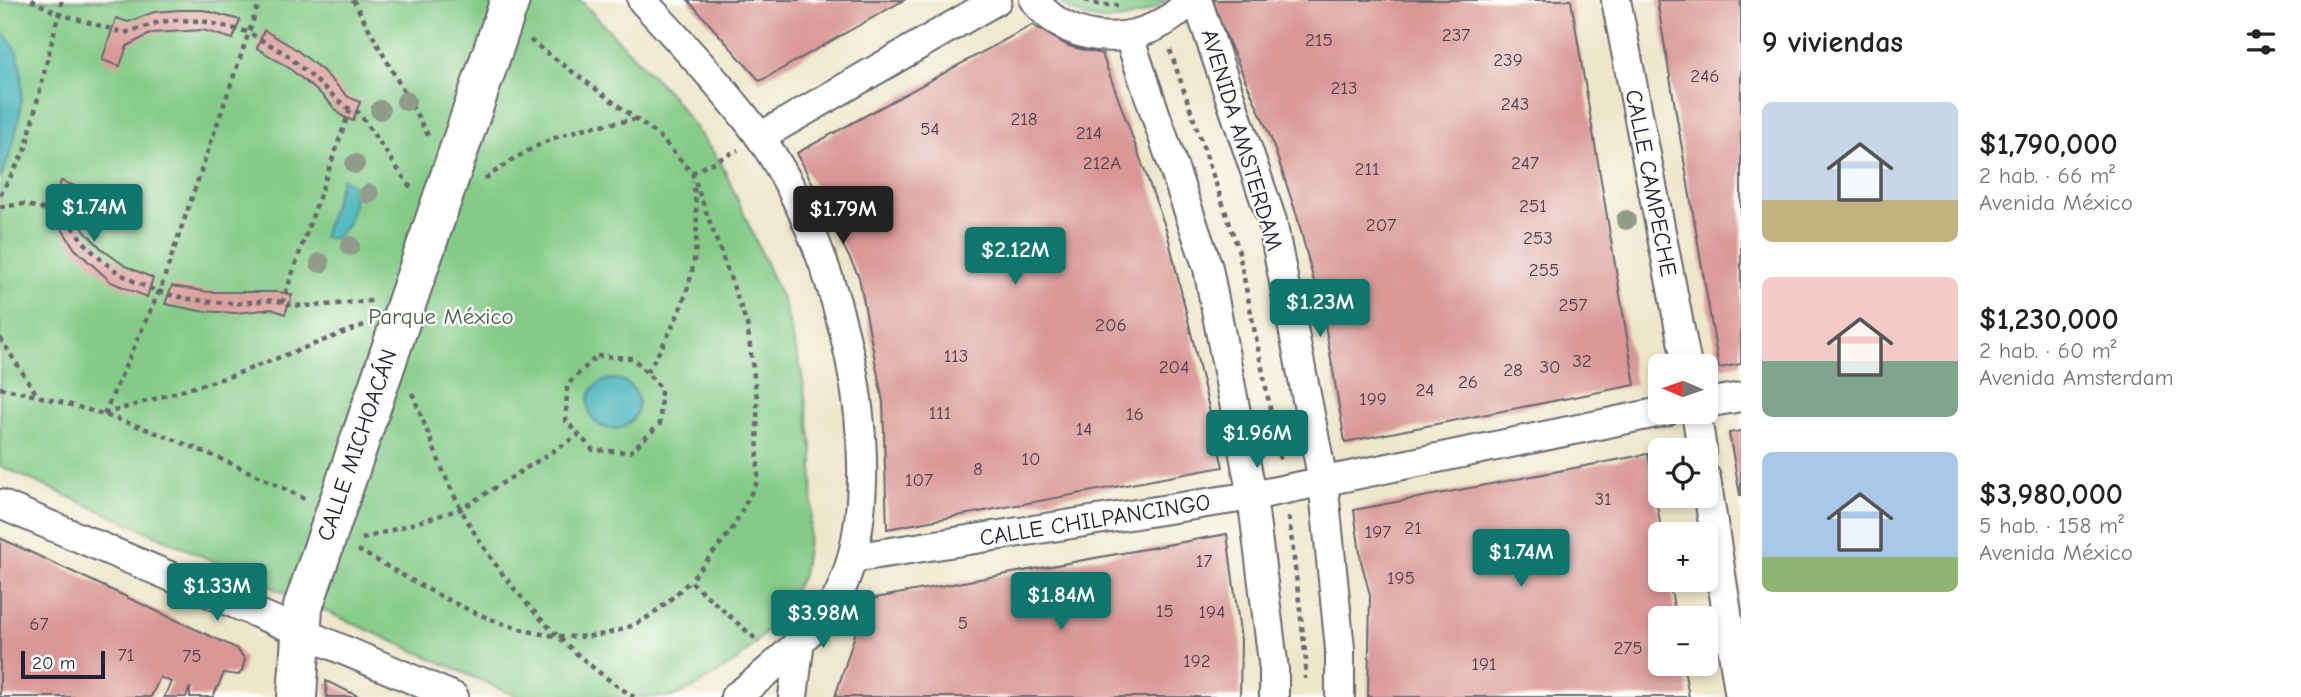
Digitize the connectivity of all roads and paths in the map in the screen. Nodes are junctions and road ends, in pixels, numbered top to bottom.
1 (31, 0) edge
2 (62, 0) edge
3 (260, 0) edge
4 (353, 0) edge
5 (510, 0) edge
6 (642, 0) edge
7 (997, 0) edge
8 (1034, 0) edge
9 (1085, 0) edge
10 (1190, 0) edge
11 (1197, 0) edge
12 (1616, 0) edge
13 (1124, 5) dead end
14 (59, 14) junction
15 (248, 32) junction
16 (525, 37) dead end
17 (1129, 37) junction
18 (351, 109) junction
19 (635, 120) junction
20 (760, 137) junction
21 (429, 138) dead end
22 (692, 173) junction
23 (479, 184) dead end
24 (412, 188) dead end
25 (0, 195) edge
26 (0, 207) edge
27 (159, 292) junction
28 (373, 301) dead end
29 (282, 303) junction
30 (365, 325) dead end
31 (0, 338) edge
32 (1685, 354) edge
33 (647, 372) junction
34 (408, 385) dead end
35 (0, 388) edge
36 (38, 396) junction
37 (1741, 397) edge
38 (1718, 401) edge
39 (104, 414) junction
40 (1648, 415) edge
41 (580, 435) junction
42 (1323, 481) junction
43 (1252, 496) junction
44 (304, 499) dead end
45 (0, 504) edge
46 (1711, 508) edge
47 (461, 509) junction
48 (356, 540) dead end
49 (355, 549) dead end
50 (852, 558) junction
51 (690, 581) junction
52 (301, 631) junction
53 (559, 635) junction
54 (800, 640) junction
55 (767, 649) dead end
56 (297, 697) edge
57 (454, 697) edge
58 (634, 697) edge
59 (736, 697) edge
60 (793, 697) edge
61 (1274, 697) edge
62 (1340, 697) edge
63 (1740, 697) edge

1 - 14 path
2 - 14 path
3 - 15 path
4 - 21 path
5 - 52 street, CALLE MICHOACÁN
6 - 20 street
7 - 20 street
8 - 17 street
9 - 13 path
10 - 17 street
11 - 42 street, AVENIDA AMSTERDAM
12 - 32 street, CALLE CAMPECHE
14 - 15 path
14 - 25 path
15 - 18 path
15 - 27 path
16 - 19 path
17 - 43 street
18 - 24 path
18 - 29 path
19 - 22 path
19 - 23 path
20 - 22 path
20 - 50 street
22 - 33 path
22 - 51 path
26 - 27 path
27 - 29 path
27 - 39 path
28 - 29 path
30 - 39 path
31 - 36 path
33 - 41 path
33 - 41 path
34 - 47 path
35 - 36 path
36 - 39 path
37 - 38 street
39 - 44 path
40 - 42 street, CALLE CHILPANCINGO
41 - 47 path
42 - 43 street, CALLE CHILPANCINGO
42 - 62 street, AVENIDA AMSTERDAM
43 - 50 street, CALLE CHILPANCINGO
43 - 61 street
45 - 52 street
46 - 63 street
47 - 48 path
47 - 53 path
49 - 53 path
50 - 54 street
51 - 53 path
51 - 55 path
52 - 56 street, CALLE MICHOACÁN
52 - 57 street
53 - 58 path
54 - 59 street
54 - 60 street

